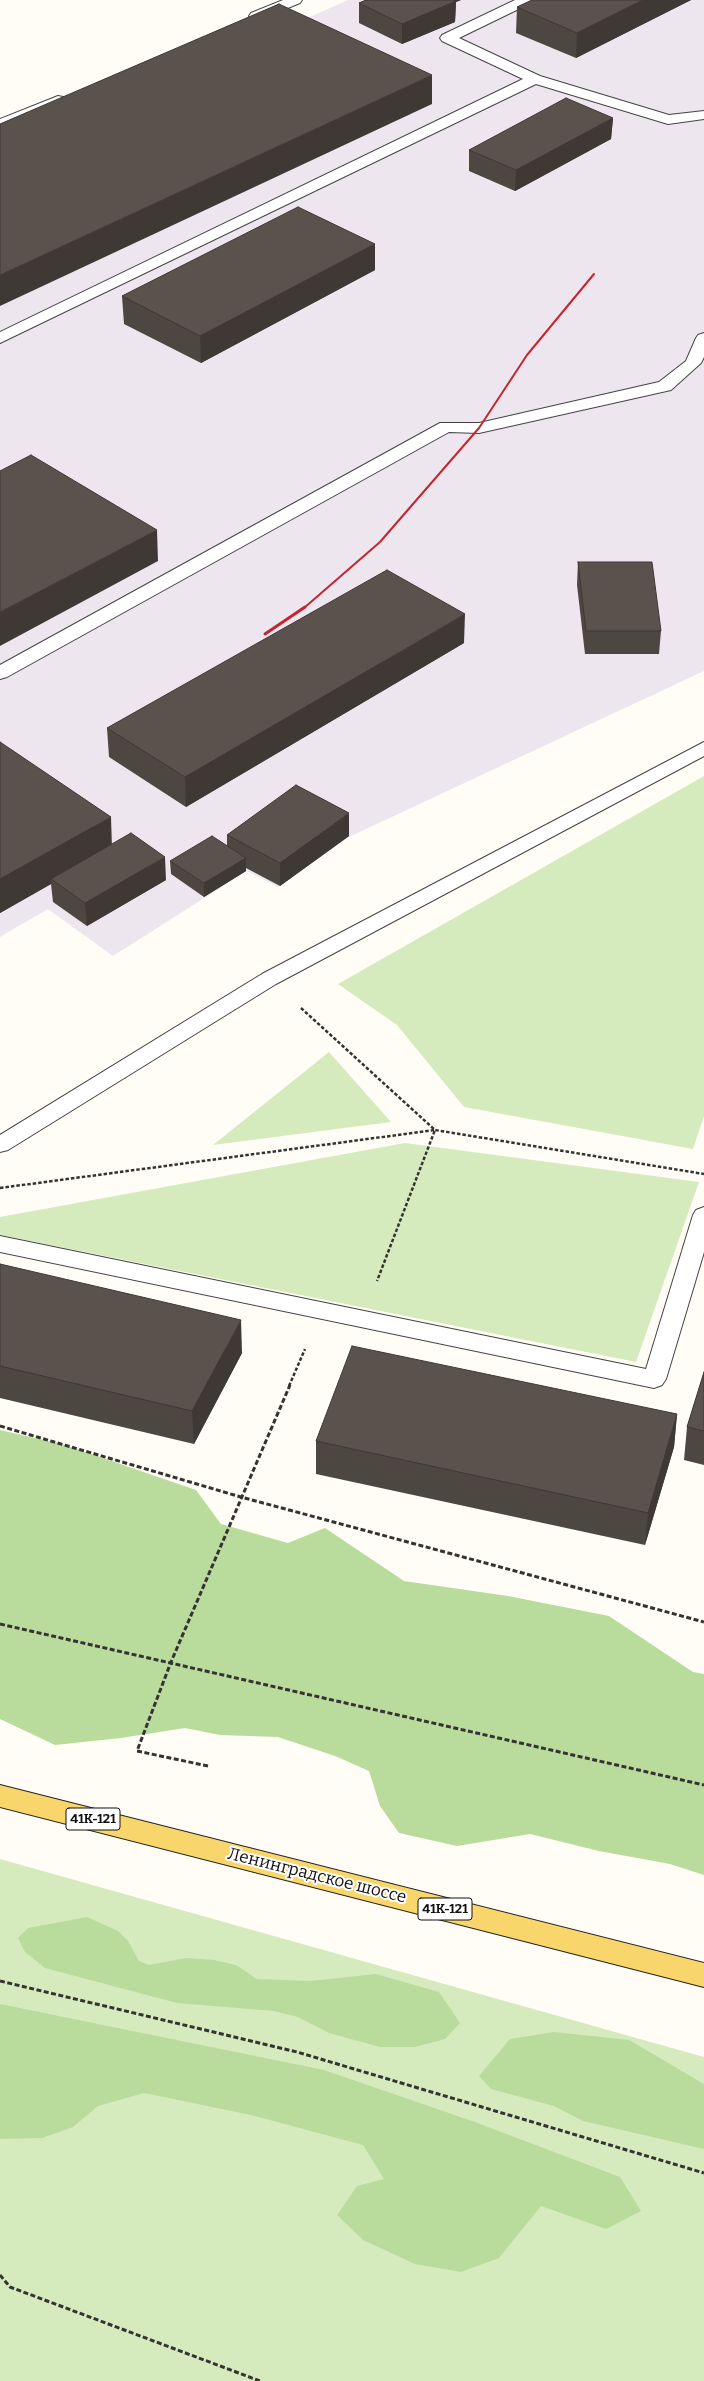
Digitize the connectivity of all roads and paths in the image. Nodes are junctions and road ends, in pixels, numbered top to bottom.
1 (295, 0) edge
2 (526, 0) edge
3 (243, 22) edge
4 (535, 79) junction
5 (74, 93) edge
6 (704, 115) edge
7 (0, 124) edge
8 (0, 338) edge
9 (704, 338) edge
10 (0, 673) edge
11 (704, 748) edge
12 (269, 979) junction
13 (435, 1130) junction
14 (0, 1145) edge
15 (704, 1174) edge
16 (0, 1188) edge
17 (704, 1215) edge
18 (0, 1244) edge
19 (322, 1310) junction
20 (362, 1319) junction
21 (0, 1426) edge
22 (241, 1497) junction
23 (704, 1622) edge
24 (0, 1624) edge
25 (171, 1662) junction
26 (208, 1766) dead end
27 (704, 1785) edge
28 (0, 1796) edge
29 (704, 1975) edge
30 (0, 1981) edge
31 (704, 2173) edge
32 (0, 2275) edge
33 (260, 2381) edge

1 - 3 street
2 - 4 street
4 - 6 street
4 - 8 street
5 - 7 street
9 - 10 street
11 - 12 street
12 - 13 path
12 - 14 street
13 - 15 path
13 - 16 path
13 - 20 path
17 - 20 street
18 - 19 street
19 - 20 street
19 - 22 path
21 - 22 path
22 - 23 path
22 - 25 path
24 - 25 path
25 - 26 path
25 - 27 path
28 - 29 main road, Ленинградское шоссе / 41К-121
30 - 31 path
32 - 33 path

